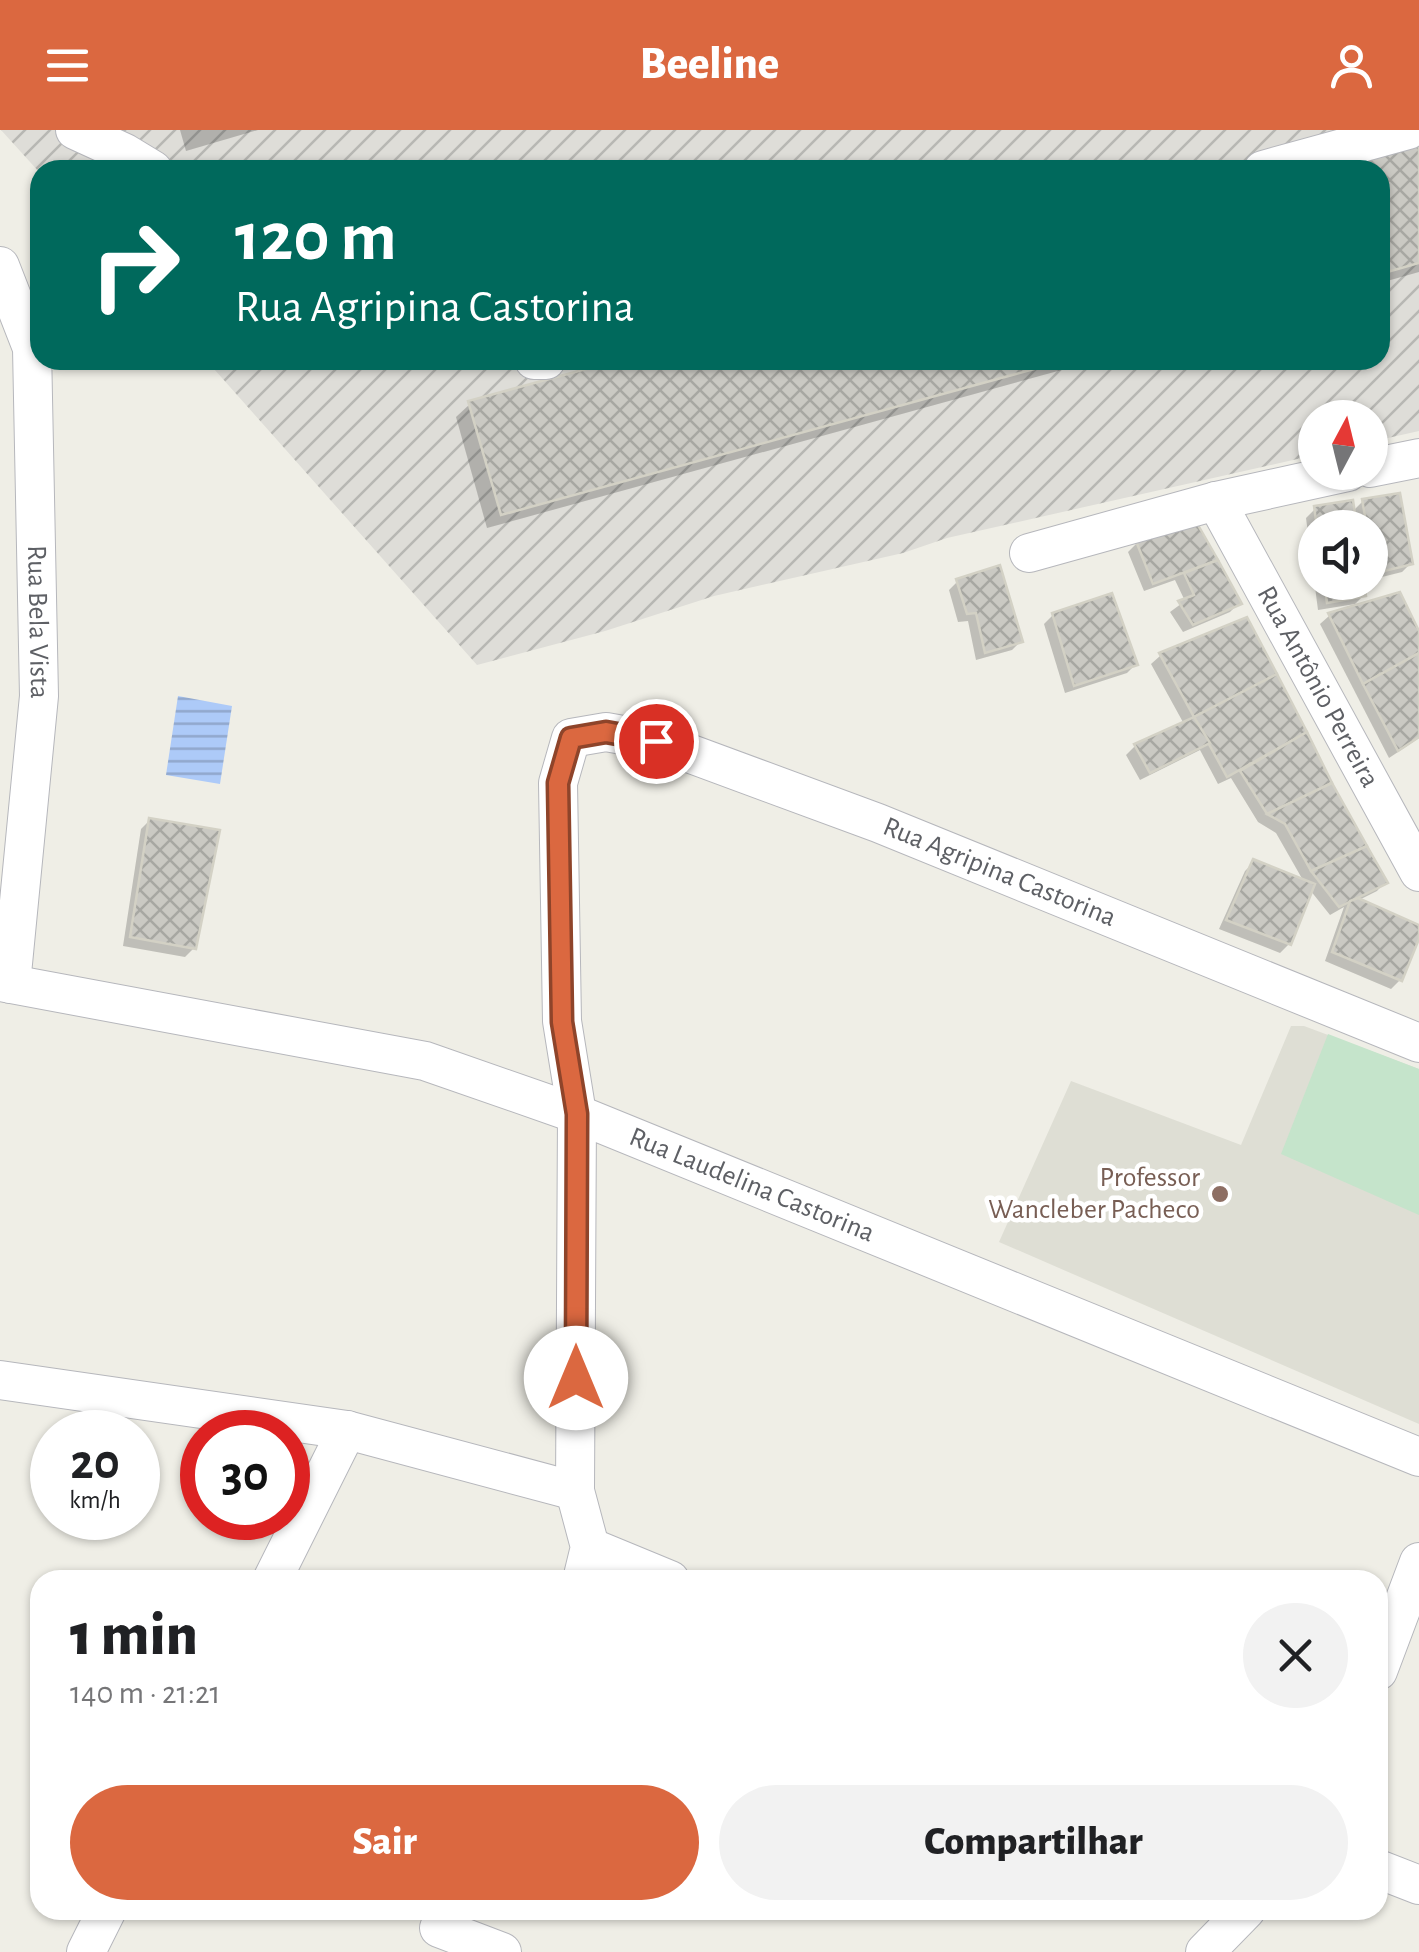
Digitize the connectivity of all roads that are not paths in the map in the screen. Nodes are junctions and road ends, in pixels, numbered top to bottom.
1 (75, 130) edge
2 (1408, 130) edge
3 (137, 160) edge
4 (1299, 160) edge
5 (0, 266) edge
6 (16, 349) edge
7 (1419, 458) edge
8 (1388, 464) edge
9 (1298, 483) edge
10 (1216, 501) junction
11 (1028, 552) dead end
12 (1419, 872) edge
13 (5, 984) edge
14 (1419, 1044) edge
15 (577, 1114) junction
16 (0, 1380) edge
17 (347, 1430) junction
18 (1419, 1457) edge
19 (575, 1491) junction
20 (1419, 1562) edge
21 (586, 1563) edge
22 (277, 1570) edge
23 (621, 1570) edge
24 (1388, 1644) edge
25 (1388, 1874) edge
26 (1419, 1885) edge
27 (102, 1920) edge
28 (1236, 1920) edge
29 (439, 1930) edge
30 (86, 1952) edge
31 (502, 1952) edge
32 (1204, 1952) edge

1 - 3 street
2 - 4 street
5 - 6 street, Rua Bela Vista
6 - 13 street, Rua Bela Vista
7 - 8 street
9 - 10 street
10 - 11 street
10 - 12 street, Rua Antônio Perreira
13 - 15 street, Rua Laudelina Castorina
14 - 15 street, Rua Agripina Castorina
15 - 18 street, Rua Laudelina Castorina
15 - 19 street
16 - 17 street
17 - 19 street
17 - 22 street
19 - 21 street
20 - 24 street
21 - 23 street
25 - 26 street
27 - 30 street
28 - 32 street
29 - 31 street

